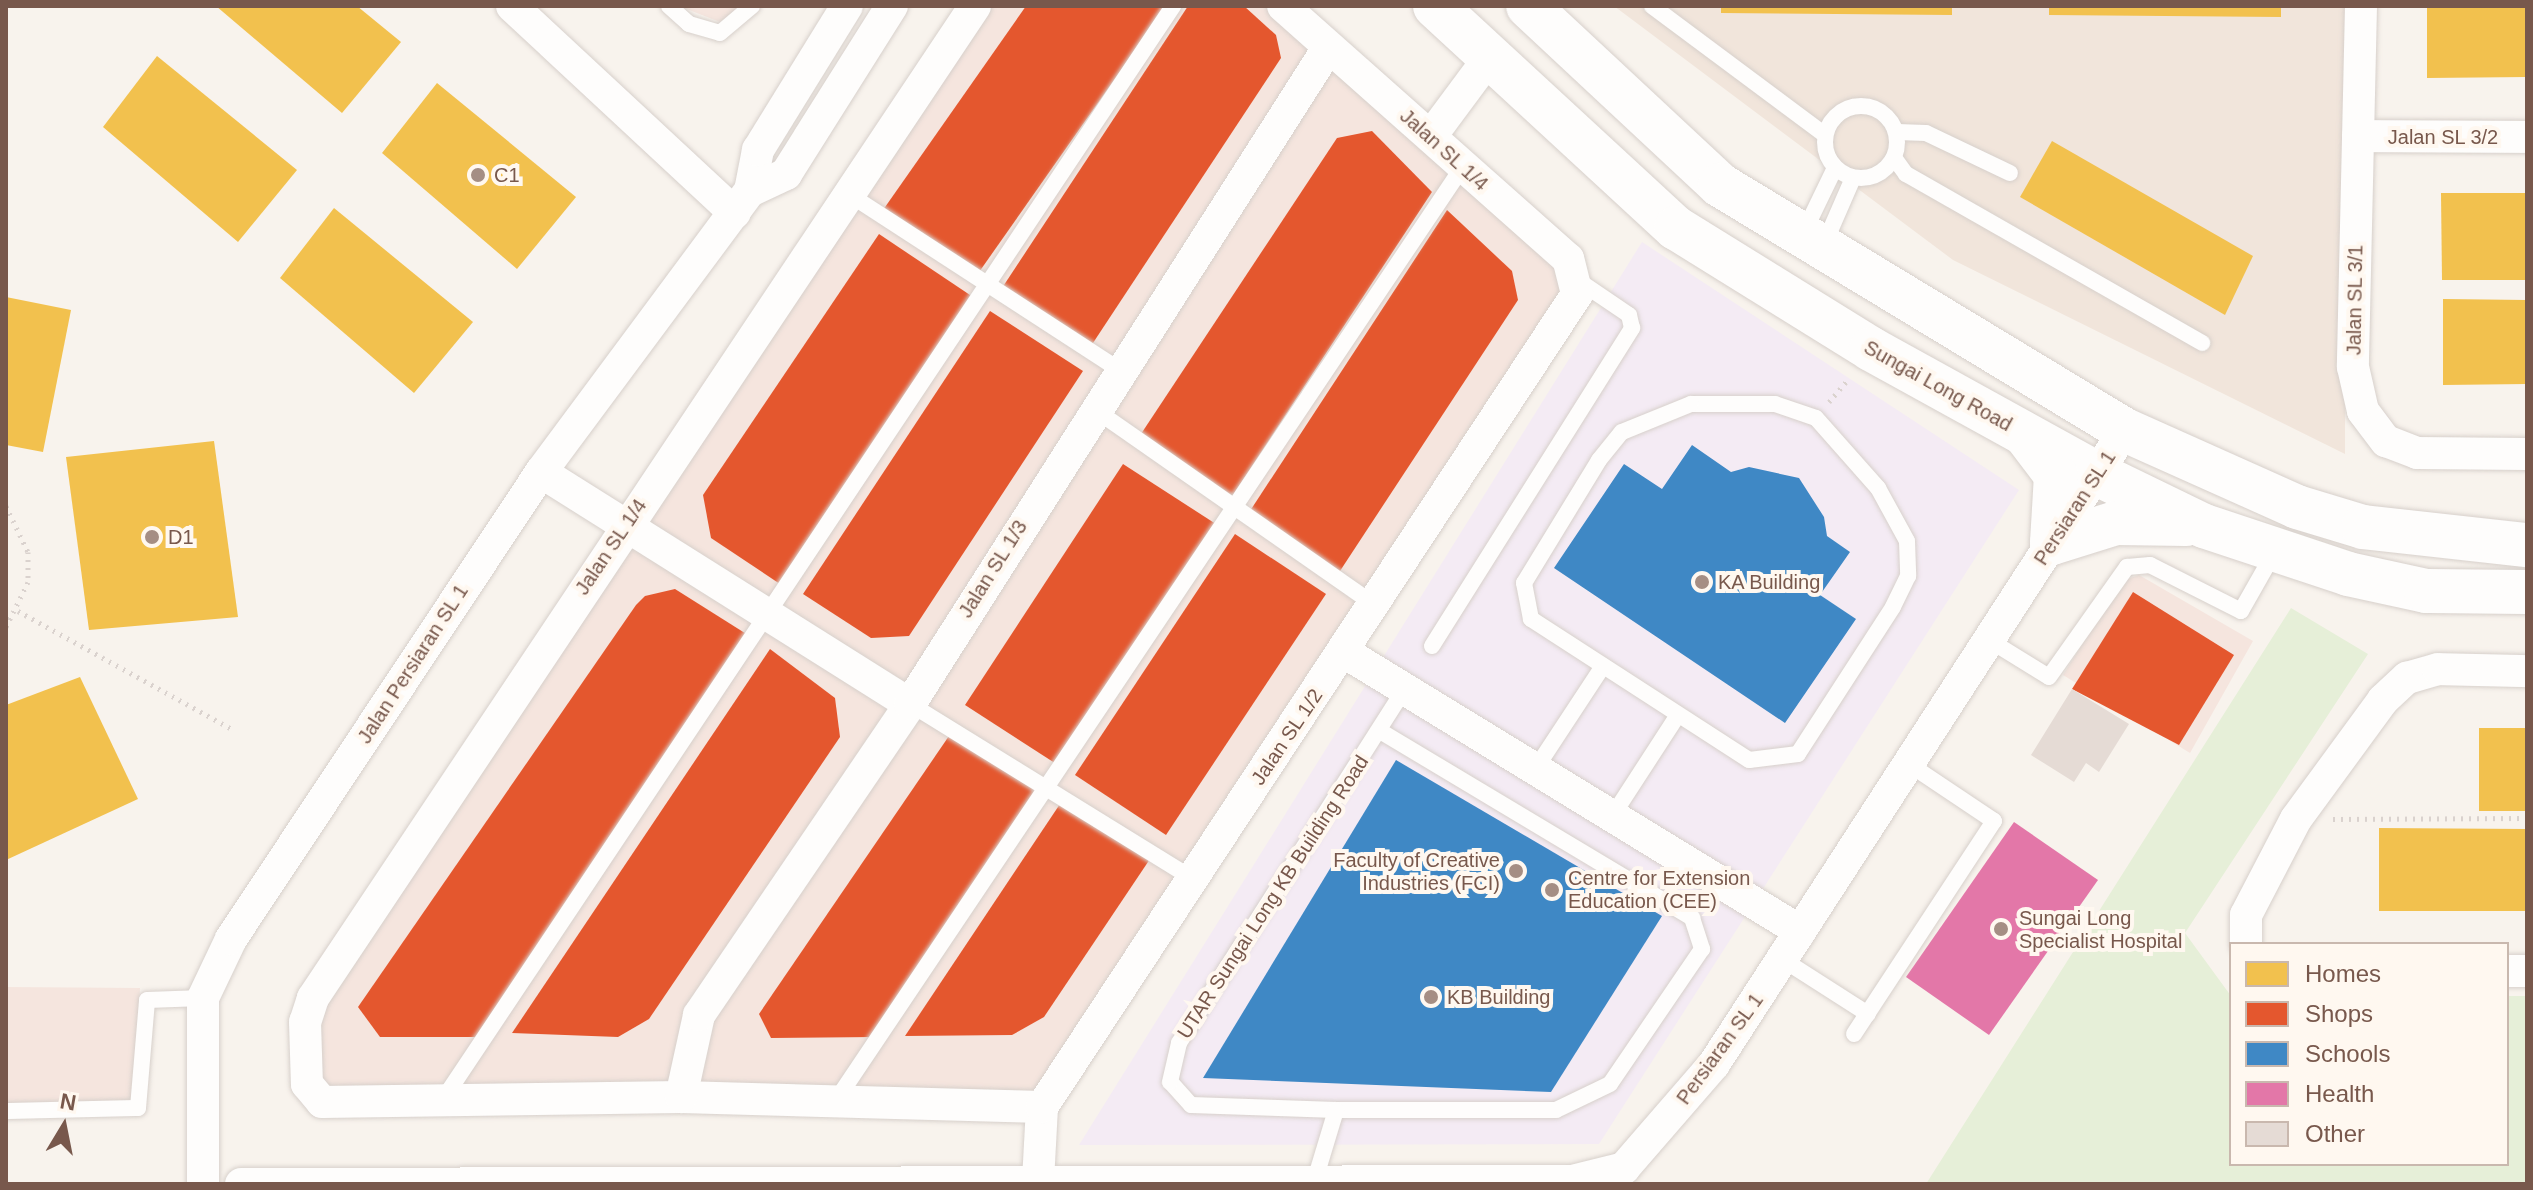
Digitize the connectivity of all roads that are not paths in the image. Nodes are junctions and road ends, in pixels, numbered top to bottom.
1 (512, 6) edge
2 (669, 6) edge
3 (752, 6) edge
4 (847, 6) edge
5 (892, 6) edge
6 (975, 6) edge
7 (1173, 6) edge
8 (1283, 6) edge
9 (1435, 6) edge
10 (1528, 6) edge
11 (1652, 6) edge
12 (2361, 6) edge
13 (1328, 48) junction
14 (1489, 58) junction
15 (1897, 132) junction
16 (1824, 134) junction
17 (1431, 136) junction
18 (2358, 136) junction
19 (2527, 137) edge
20 (1895, 159) junction
21 (1462, 168) junction
22 (1835, 168) junction
23 (2010, 173) dead end
24 (1853, 178) junction
25 (845, 192) junction
26 (743, 202) junction
27 (1812, 243) junction
28 (987, 284) junction
29 (1576, 293) junction
30 (2202, 343) dead end
31 (1118, 369) junction
32 (1092, 408) junction
33 (2125, 430) junction
34 (2023, 433) junction
35 (2527, 454) edge
36 (541, 472) junction
37 (2097, 474) junction
38 (1231, 511) junction
39 (2204, 526) junction
40 (625, 527) junction
41 (2052, 543) junction
42 (2527, 545) edge
43 (2274, 553) junction
44 (2527, 592) edge
45 (1375, 605) junction
46 (765, 618) junction
47 (1989, 640) junction
48 (1432, 646) dead end
49 (1344, 652) junction
50 (1603, 666) junction
51 (2527, 671) edge
52 (1405, 688) junction
53 (910, 704) junction
54 (1678, 715) junction
55 (1380, 731) junction
56 (1909, 764) junction
57 (1536, 768) junction
58 (1048, 784) junction
59 (1613, 815) junction
60 (1193, 879) junction
61 (2246, 930) edge
62 (1800, 931) junction
63 (1782, 959) junction
64 (203, 998) junction
65 (1868, 1014) junction
66 (1854, 1034) dead end
67 (681, 1097) junction
68 (837, 1099) junction
69 (441, 1102) junction
70 (1042, 1107) junction
71 (1336, 1110) junction
72 (6, 1111) edge
73 (1038, 1181) junction
74 (473, 1183) edge
75 (1142, 1183) edge
76 (1314, 1183) edge
77 (203, 1184) edge
78 (241, 1184) edge

1 - 26 street
2 - 3 lane
4 - 26 street
5 - 26 street
6 - 25 street, Jalan SL 1/4
7 - 28 lane
8 - 13 street, Jalan SL 1/4
9 - 14 street, Sungai Long Road
10 - 27 street
11 - 16 lane
12 - 18 street, Jalan SL 3/1
13 - 17 street, Jalan SL 1/4
13 - 31 street, Jalan SL 1/3
14 - 17 street
14 - 34 street, Sungai Long Road
15 - 16 lane
15 - 20 lane
15 - 23 lane
16 - 22 lane
17 - 21 street, Jalan SL 1/4
18 - 19 street, Jalan SL 3/2
18 - 35 street, Jalan SL 3/1
20 - 24 lane
20 - 30 lane
21 - 29 street, Jalan SL 1/4
21 - 38 lane
22 - 24 lane
22 - 27 lane
24 - 27 lane
25 - 28 lane
25 - 40 street, Jalan SL 1/4
26 - 36 street, Jalan Persiaran SL 1
27 - 33 street
28 - 31 lane
28 - 46 lane
29 - 45 street, Jalan SL 1/2
29 - 48 lane
31 - 32 street, Jalan SL 1/3
32 - 38 lane
32 - 53 street, Jalan SL 1/3
33 - 37 street, Persiaran SL 1
33 - 42 street
34 - 37 street, Sungai Long Road
34 - 41 street
36 - 40 street
36 - 64 street, Jalan Persiaran SL 1
37 - 39 street, Sungai Long Road
37 - 41 street, Persiaran SL 1
38 - 45 lane
38 - 58 lane
39 - 41 street
39 - 43 street, Sungai Long Road
40 - 46 street
40 - 69 street, Jalan SL 1/4
41 - 47 street, Persiaran SL 1
43 - 44 street, Sungai Long Road
43 - 47 lane
45 - 49 street, Jalan SL 1/2
46 - 53 street
46 - 69 lane
47 - 56 street, Persiaran SL 1
49 - 52 street
49 - 60 street, Jalan SL 1/2
50 - 54 lane
50 - 54 lane
50 - 57 lane
51 - 61 street
52 - 55 lane, UTAR Sungai Long KB Building Road
52 - 57 street
53 - 58 lane
53 - 67 street, Jalan SL 1/3
54 - 59 lane
55 - 71 lane, UTAR Sungai Long KB Building Road
55 - 71 lane, UTAR Sungai Long KB Building Road
56 - 62 street, Persiaran SL 1
56 - 65 lane
57 - 59 street
58 - 60 lane
58 - 68 lane
59 - 62 street
60 - 70 street, Jalan SL 1/2
62 - 63 street, Persiaran SL 1
63 - 65 lane
63 - 76 street, Persiaran SL 1
64 - 72 lane
64 - 77 street, Jalan Persiaran SL 1
65 - 66 lane
67 - 68 street
67 - 69 street
68 - 70 street
70 - 73 street
71 - 76 lane
73 - 74 street, Persiaran SL 1
73 - 75 street, Persiaran SL 1
74 - 78 street, Persiaran SL 1
75 - 76 street, Persiaran SL 1

